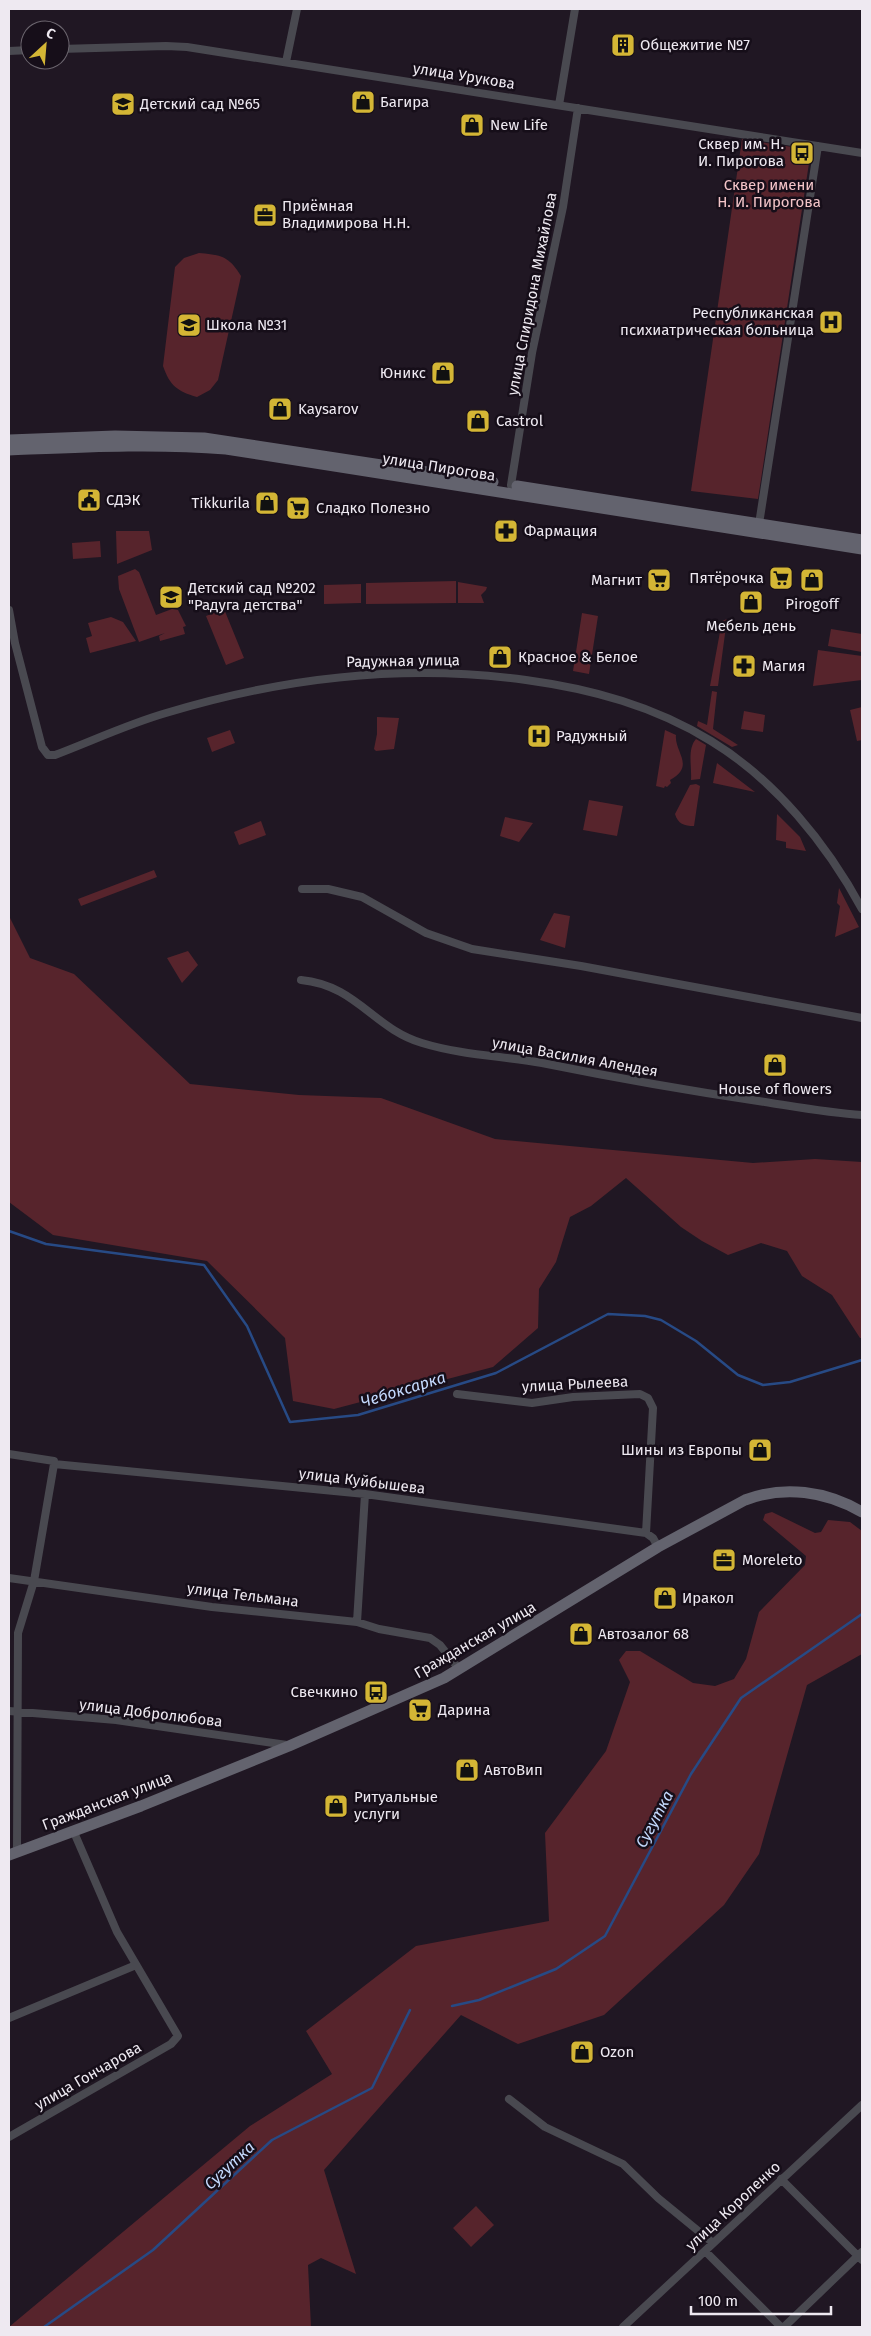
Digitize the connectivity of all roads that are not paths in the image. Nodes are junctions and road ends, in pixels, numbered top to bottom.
1 (297, 9) edge
2 (575, 9) edge
3 (70, 49) edge
4 (286, 62) junction
5 (559, 105) junction
6 (578, 108) junction
7 (818, 146) junction
8 (862, 152) edge
9 (9, 440) edge
10 (178, 441) junction
11 (9, 450) edge
12 (511, 489) junction
13 (759, 528) junction
14 (862, 540) edge
15 (862, 549) edge
16 (9, 610) edge
17 (302, 889) dead end
18 (862, 909) edge
19 (301, 980) dead end
20 (862, 1018) edge
21 (862, 1115) edge
22 (457, 1394) dead end
23 (9, 1454) edge
24 (54, 1462) junction
25 (364, 1494) junction
26 (862, 1512) edge
27 (646, 1532) junction
28 (658, 1547) junction
29 (9, 1578) edge
30 (34, 1581) junction
31 (357, 1622) junction
32 (459, 1670) junction
33 (13, 1711) edge
34 (289, 1746) junction
35 (74, 1830) junction
36 (13, 1853) edge
37 (136, 1965) junction
38 (9, 2018) edge
39 (509, 2099) dead end
40 (862, 2105) edge
41 (9, 2137) edge
42 (782, 2179) junction
43 (713, 2243) junction
44 (705, 2251) junction
45 (861, 2256) edge
46 (623, 2327) edge
47 (782, 2327) edge

1 - 4 street
2 - 5 street
3 - 4 street, улица Урукова
4 - 5 street, улица Урукова
5 - 6 street, улица Урукова
6 - 7 street, улица Урукова
6 - 12 street, улица Спиридона Михайлова
7 - 8 street, улица Урукова
7 - 13 street
9 - 10 main road, улица Пирогова
10 - 11 main road, улица Пирогова
10 - 12 main road, улица Пирогова
12 - 13 main road, улица Пирогова
13 - 14 main road, улица Пирогова
13 - 15 main road, улица Пирогова
16 - 18 street, Радужная улица
17 - 20 street
19 - 21 street, улица Василия Алендея
22 - 27 street, улица Рылеева
23 - 24 street, улица Куйбышева
24 - 25 street, улица Куйбышева
24 - 30 street
25 - 27 street, улица Куйбышева
25 - 31 street
26 - 28 main road, Гражданская улица
27 - 28 street
28 - 32 main road, Гражданская улица
29 - 30 street, улица Тельмана
30 - 31 street, улица Тельмана
30 - 33 street
31 - 32 street, улица Тельмана
32 - 34 main road, Гражданская улица
33 - 34 street, улица Добролюбова
33 - 36 street
34 - 35 main road, Гражданская улица
35 - 36 main road, Гражданская улица
35 - 37 street
37 - 38 street
37 - 41 street, улица Гончарова
39 - 43 street
40 - 42 street, улица Короленко
42 - 43 street, улица Короленко
42 - 45 street
43 - 44 street, улица Короленко
44 - 46 street, улица Короленко
44 - 47 street
45 - 47 street

